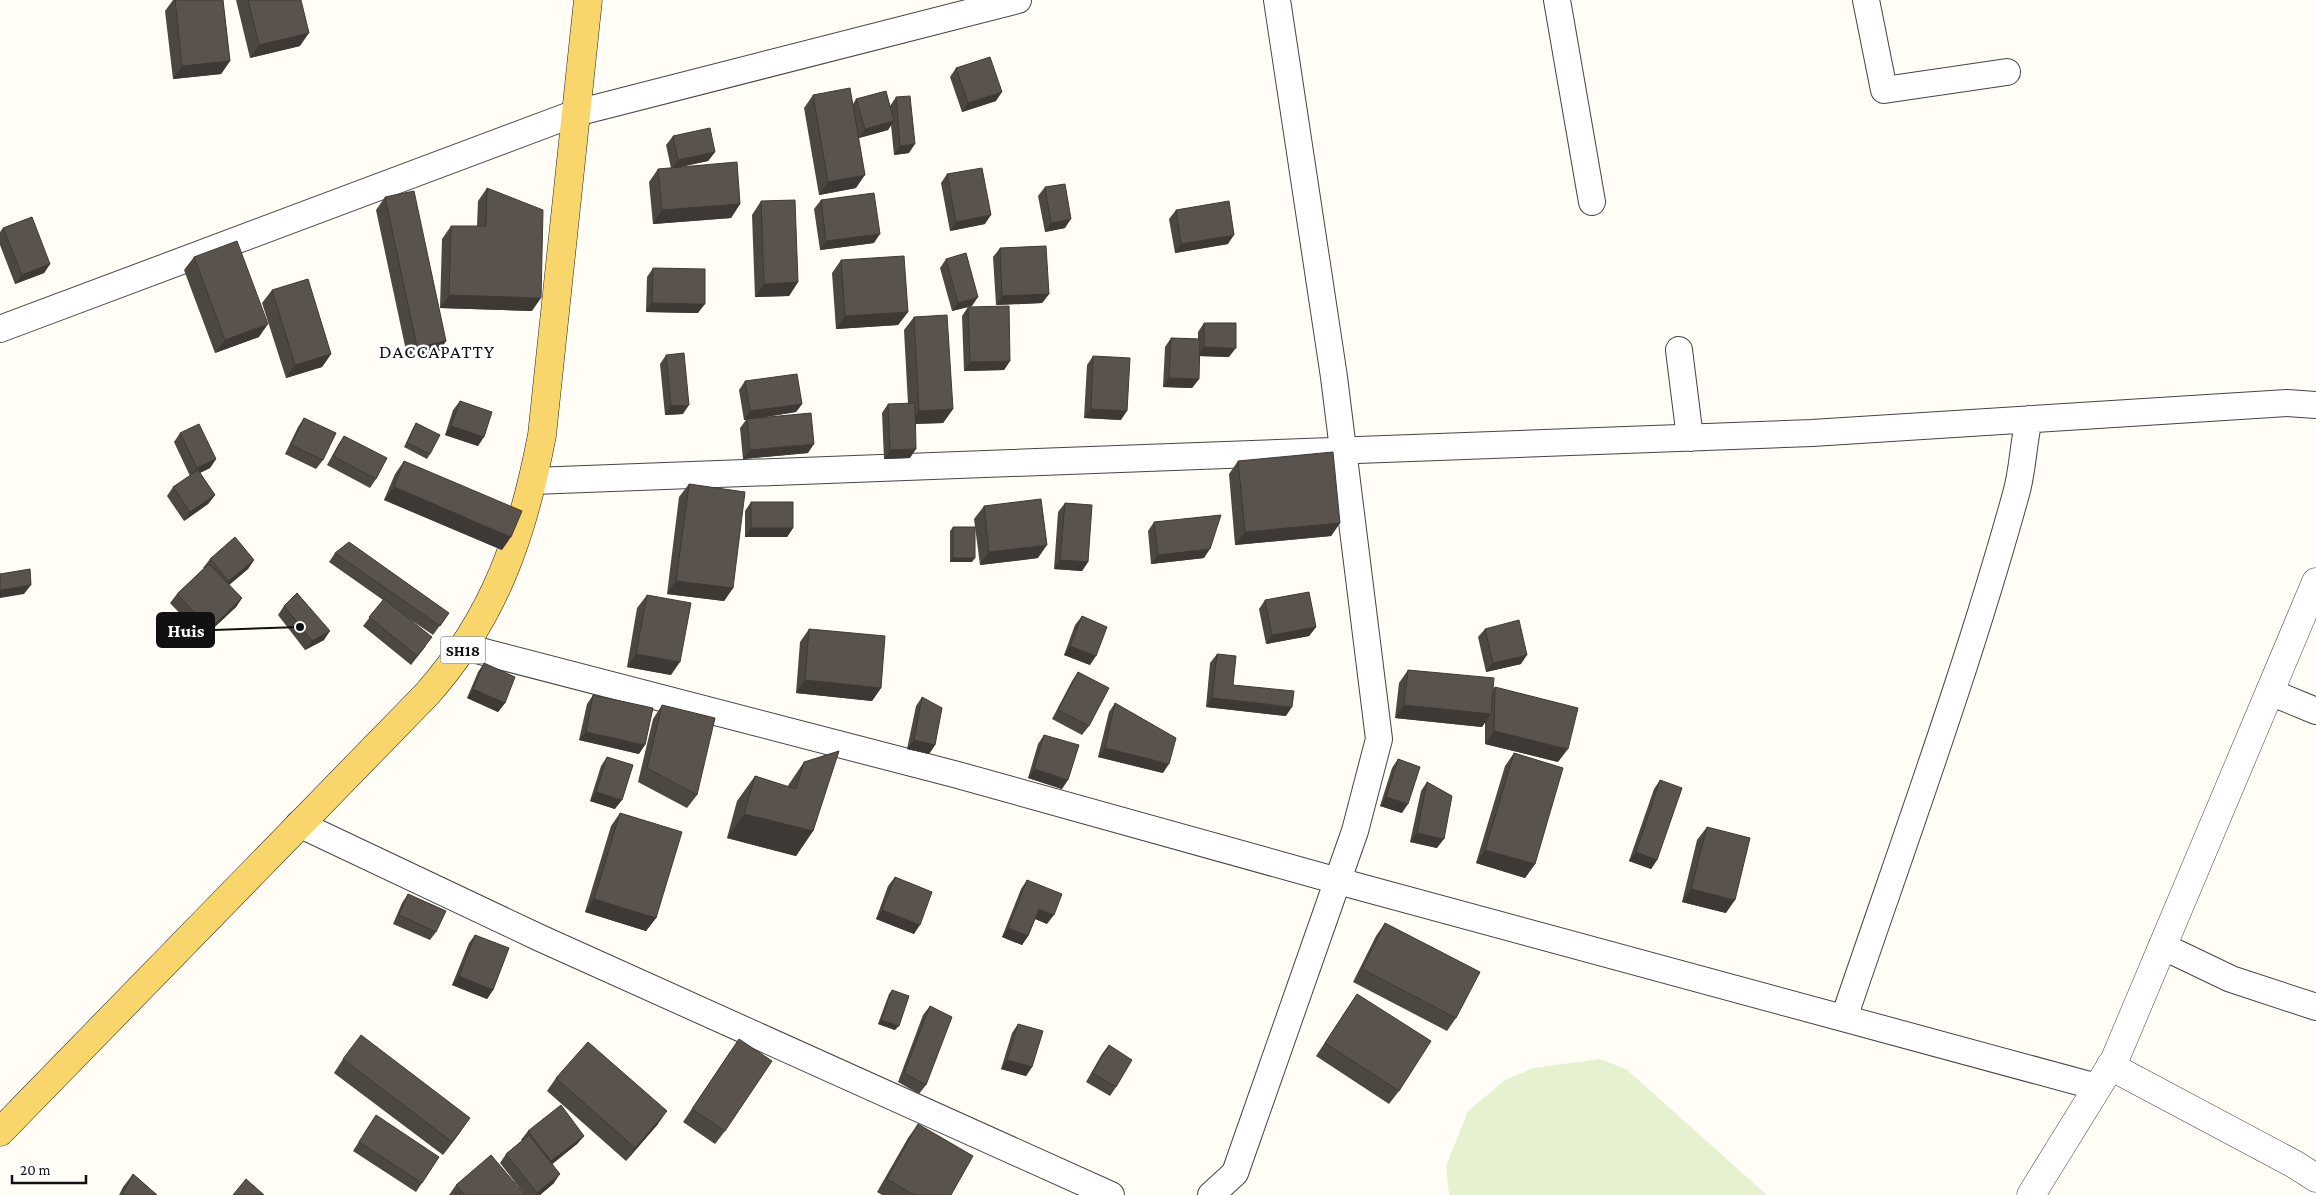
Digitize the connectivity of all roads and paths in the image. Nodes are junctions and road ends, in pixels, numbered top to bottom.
1 (588, 0) edge
2 (1018, 0) edge
3 (1278, 0) edge
4 (1557, 0) edge
5 (1866, 0) edge
6 (2007, 72) dead end
7 (576, 113) junction
8 (1592, 202) dead end
9 (0, 329) edge
10 (1679, 350) dead end
11 (2316, 405) edge
12 (2029, 419) junction
13 (1690, 438) junction
14 (1343, 451) junction
15 (533, 481) junction
16 (2316, 582) edge
17 (465, 647) junction
18 (2270, 692) junction
19 (2316, 711) edge
20 (299, 824) junction
21 (1338, 881) junction
22 (2162, 946) junction
23 (2316, 1007) edge
24 (1844, 1018) junction
25 (2104, 1077) junction
26 (0, 1132) edge
27 (2316, 1178) edge
28 (1111, 1195) edge
29 (1211, 1195) edge
30 (2031, 1195) edge

1 - 7 main road, SH18
2 - 7 street
3 - 14 street
4 - 8 street
5 - 6 street
7 - 9 street
7 - 15 main road, SH18
10 - 13 street
11 - 12 street
12 - 13 street
12 - 24 street
13 - 14 street
14 - 15 street
14 - 21 street
15 - 17 main road, SH18
16 - 18 street
17 - 20 main road, SH18
17 - 21 street
18 - 19 street
18 - 22 street
20 - 26 main road, SH18
20 - 28 street
21 - 24 street
21 - 29 street
22 - 23 street
22 - 25 street
24 - 25 street
25 - 27 street
25 - 30 street

